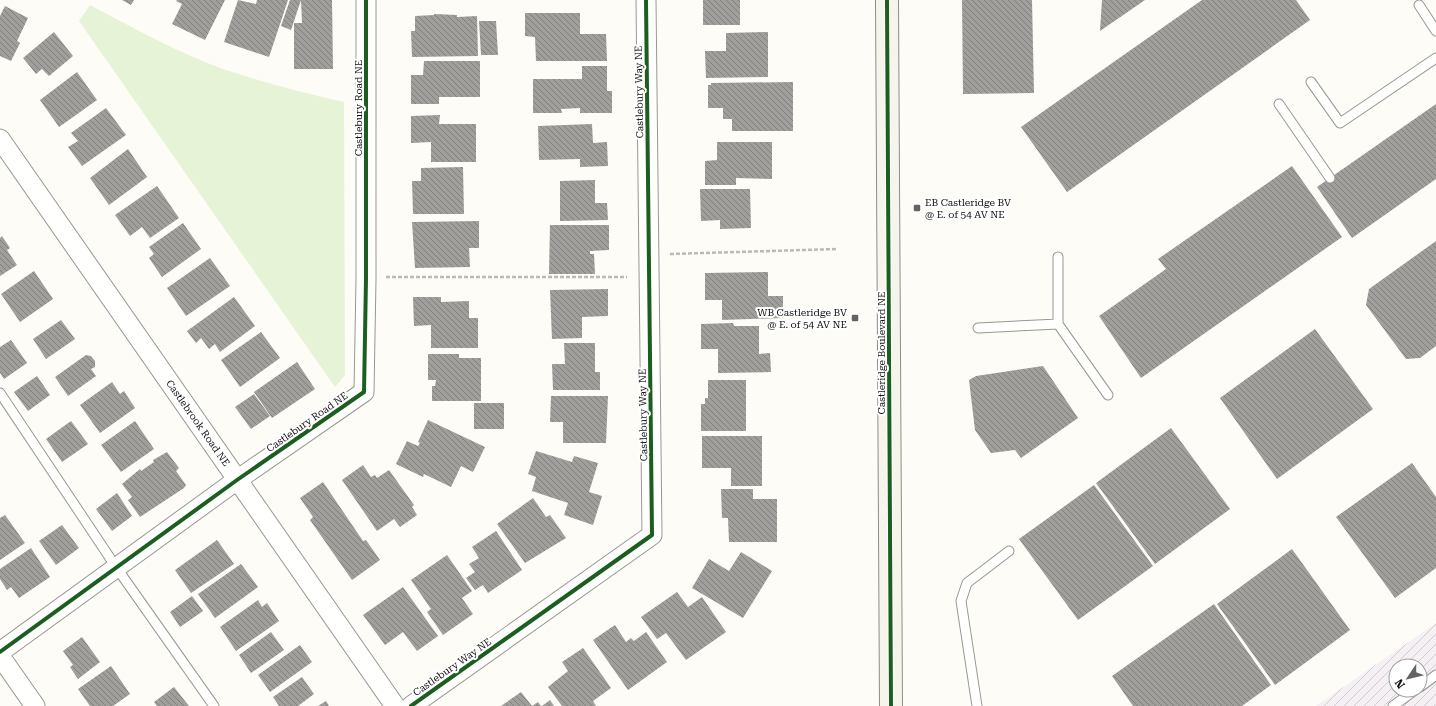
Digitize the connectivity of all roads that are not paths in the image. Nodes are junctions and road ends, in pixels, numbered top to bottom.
1 (366, 0) edge
2 (646, 0) edge
3 (887, 0) edge
4 (1419, 5) dead end
5 (1436, 31) edge
6 (1436, 58) edge
7 (1311, 82) dead end
8 (1279, 104) dead end
9 (0, 140) edge
10 (1330, 178) dead end
11 (1058, 257) dead end
12 (1058, 324) junction
13 (978, 328) dead end
14 (0, 393) edge
15 (1108, 395) dead end
16 (237, 480) junction
17 (1009, 551) dead end
18 (116, 567) junction
19 (0, 652) edge
20 (0, 656) edge
21 (1404, 698) edge
22 (35, 706) edge
23 (214, 706) edge
24 (395, 706) edge
25 (411, 706) edge
26 (891, 706) edge
27 (977, 706) edge
28 (1393, 706) edge

1 - 16 street, Castlebury Road NE
2 - 25 street, Castlebury Way NE
3 - 26 street, Castleridge Boulevard NE
4 - 5 lane
6 - 7 lane
8 - 10 lane
9 - 16 street, Castlebrook Road NE
11 - 12 lane
12 - 13 lane
12 - 15 lane
14 - 18 lane
16 - 18 street, Castlebury Road NE
16 - 24 street, Castlebrook Road NE
17 - 27 lane
18 - 19 street, Castlebury Road NE
18 - 23 lane
20 - 22 street
21 - 28 lane

